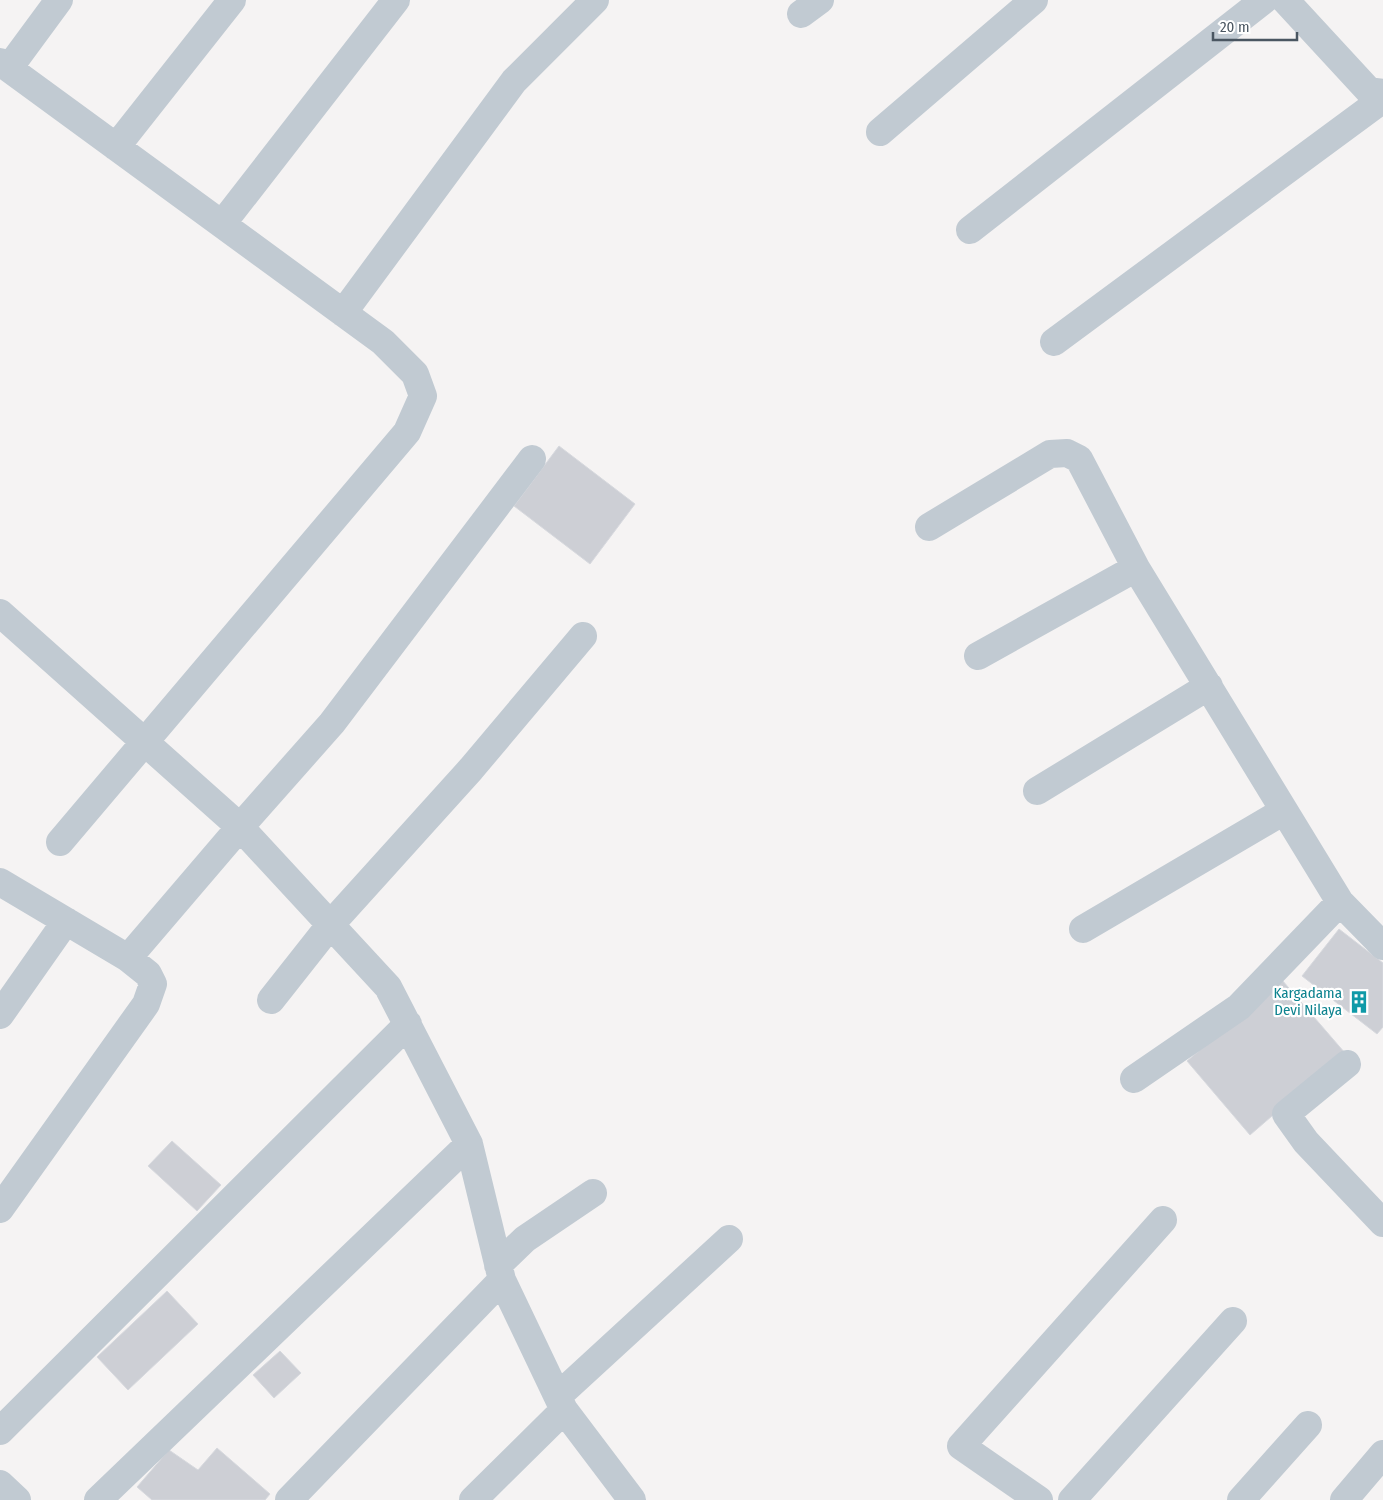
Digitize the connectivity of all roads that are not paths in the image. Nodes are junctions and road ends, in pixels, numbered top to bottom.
1 (59, 0) edge
2 (232, 0) edge
3 (396, 0) edge
4 (595, 0) edge
5 (1034, 0) edge
6 (1264, 0) edge
7 (1286, 0) edge
8 (4, 65) edge
9 (1383, 93) edge
10 (1383, 99) edge
11 (880, 132) dead end
12 (116, 146) junction
13 (222, 224) junction
14 (970, 230) dead end
15 (343, 313) junction
16 (1054, 342) dead end
17 (532, 458) dead end
18 (929, 527) dead end
19 (1136, 568) junction
20 (0, 613) edge
21 (583, 636) dead end
22 (978, 656) dead end
23 (1209, 686) junction
24 (145, 741) junction
25 (1037, 791) dead end
26 (1284, 811) junction
27 (240, 827) junction
28 (60, 842) dead end
29 (0, 882) edge
30 (1340, 902) junction
31 (66, 922) junction
32 (331, 924) junction
33 (1083, 929) dead end
34 (1383, 946) edge
35 (128, 958) junction
36 (271, 1000) dead end
37 (0, 1016) edge
38 (408, 1024) junction
39 (1347, 1064) dead end
40 (1134, 1079) dead end
41 (469, 1144) junction
42 (592, 1193) dead end
43 (0, 1210) edge
44 (1163, 1220) dead end
45 (1383, 1223) edge
46 (729, 1239) dead end
47 (500, 1272) junction
48 (1233, 1321) dead end
49 (561, 1403) junction
50 (1308, 1425) dead end
51 (0, 1431) edge
52 (1383, 1454) edge
53 (0, 1484) edge
54 (17, 1500) edge
55 (98, 1500) edge
56 (290, 1500) edge
57 (473, 1500) edge
58 (632, 1500) edge
59 (1040, 1500) edge
60 (1072, 1500) edge
61 (1241, 1500) edge
62 (1344, 1500) edge

1 - 8 street
2 - 12 street
3 - 13 street
4 - 15 street
5 - 11 street
6 - 14 street
7 - 9 street
8 - 12 street
10 - 16 street
12 - 13 street
13 - 15 street
15 - 24 street
17 - 27 street
18 - 19 street
19 - 22 street
19 - 23 street
20 - 24 street
21 - 32 street
23 - 25 street
23 - 26 street
24 - 27 street
24 - 28 street
26 - 30 street
26 - 33 street
27 - 32 street
27 - 35 street
29 - 31 street
30 - 34 street
30 - 40 street
31 - 35 street
31 - 37 street
32 - 36 street
32 - 38 street
35 - 43 street
38 - 41 street
38 - 51 street
39 - 45 street
41 - 47 street
41 - 55 street
42 - 47 street
44 - 59 street
46 - 49 street
47 - 49 street
47 - 56 street
48 - 60 street
49 - 57 street
49 - 58 street
50 - 61 street
52 - 62 street
53 - 54 street

